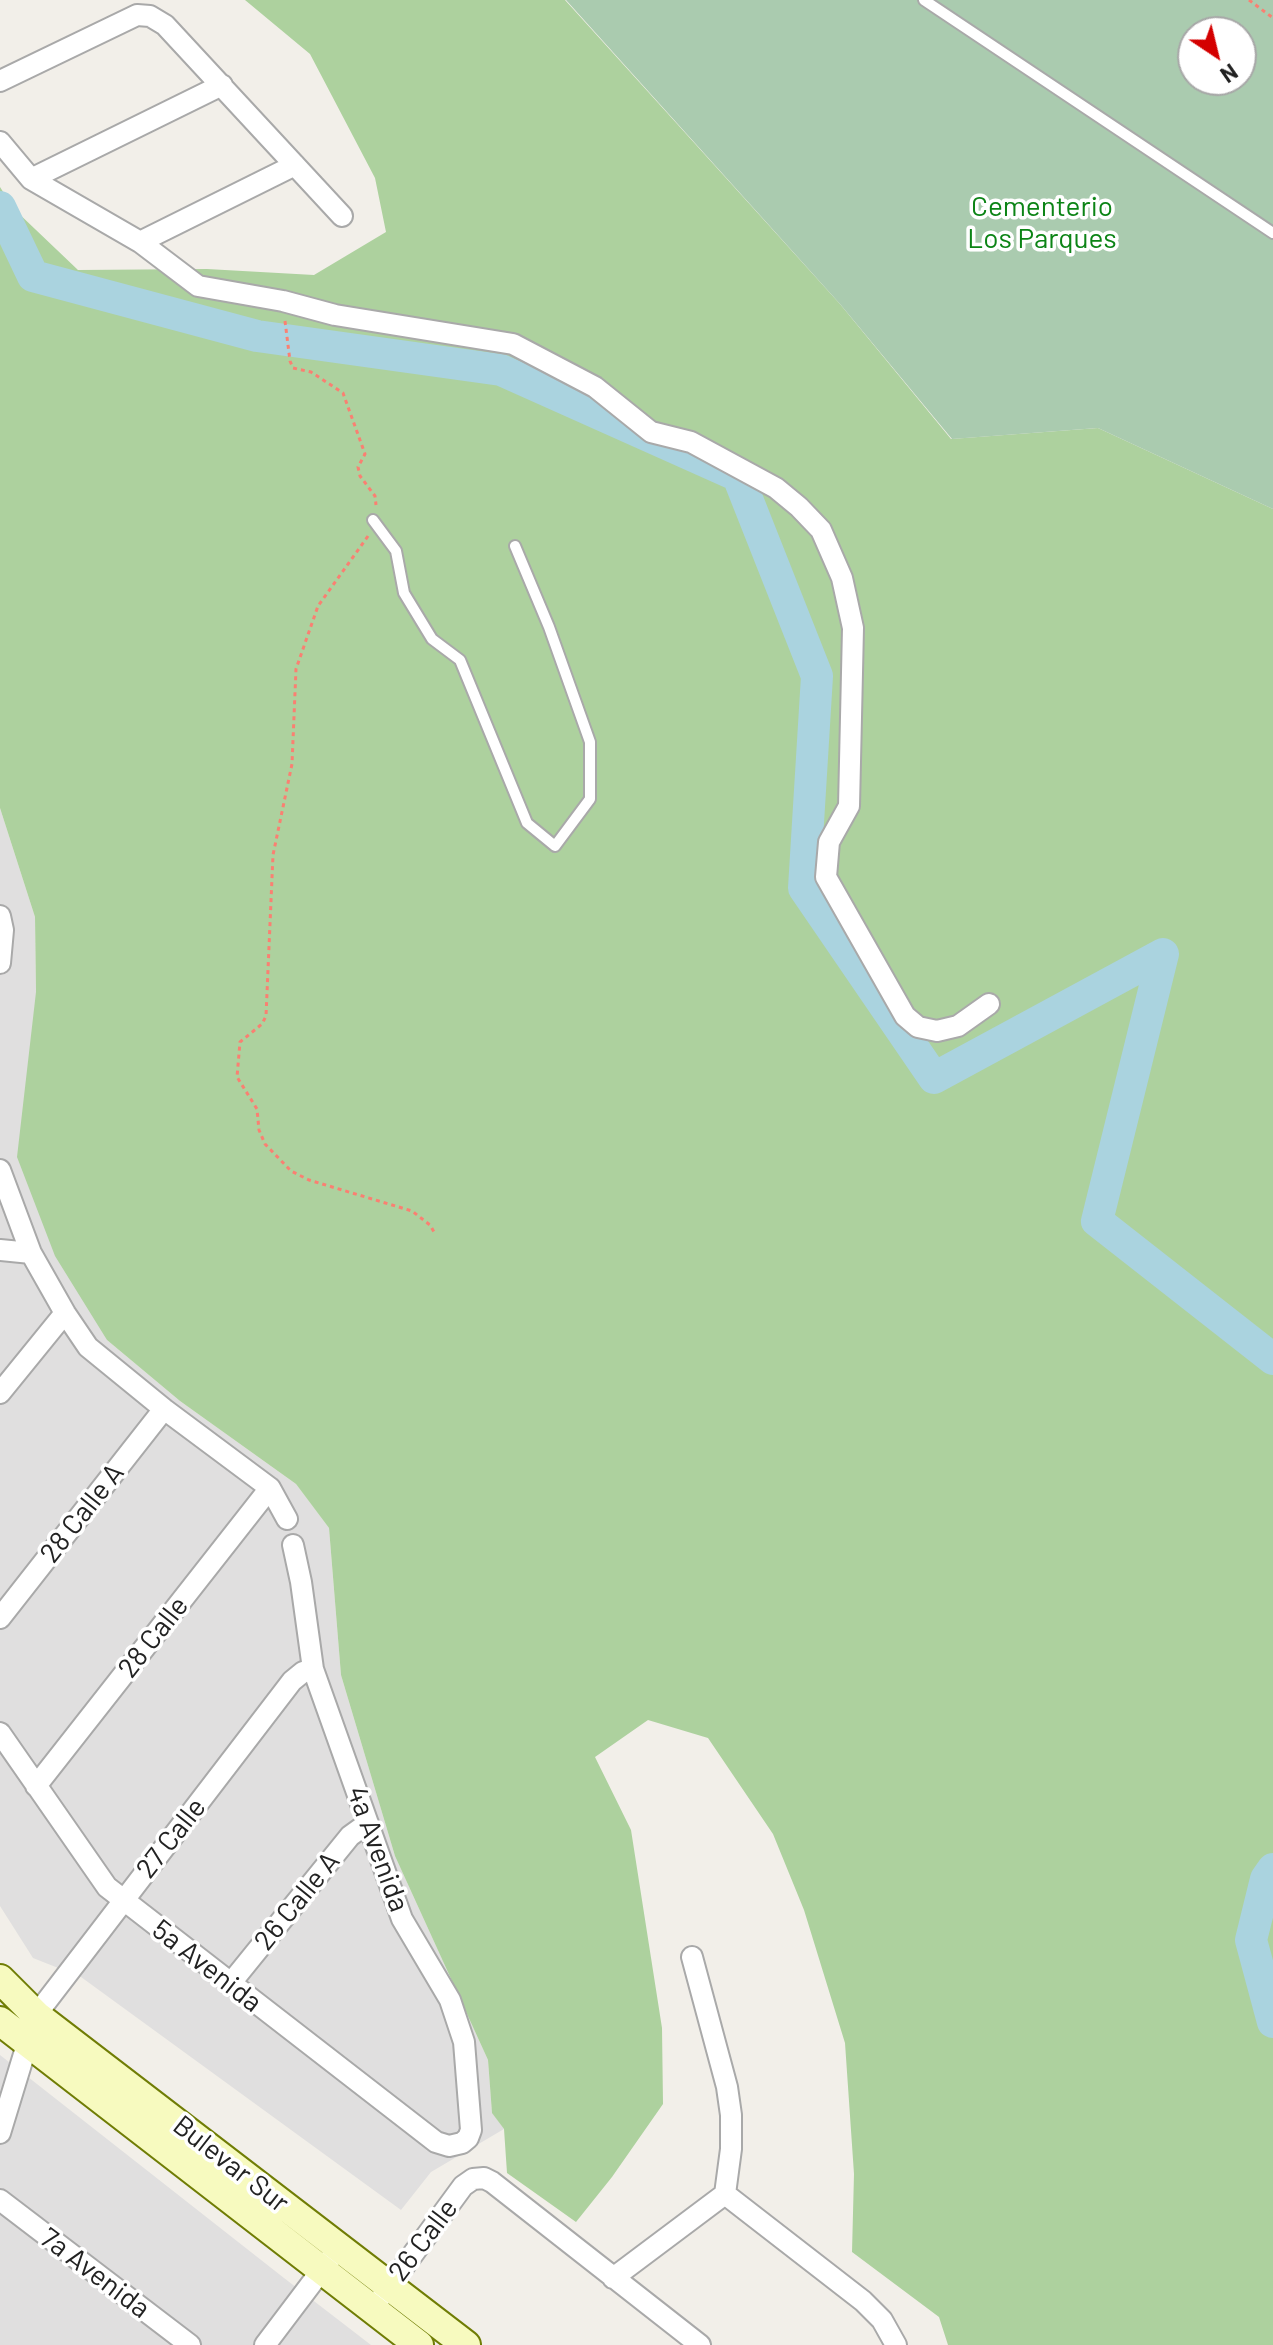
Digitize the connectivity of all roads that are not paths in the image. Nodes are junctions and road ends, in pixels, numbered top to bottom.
1 (924, 0) edge
2 (0, 81) edge
3 (222, 85) junction
4 (0, 142) edge
5 (295, 165) junction
6 (31, 179) junction
7 (342, 216) dead end
8 (1273, 233) edge
9 (140, 242) junction
10 (373, 520) road end
11 (515, 546) dead end
12 (0, 916) edge
13 (0, 963) edge
14 (989, 1004) dead end
15 (0, 1170) edge
16 (0, 1250) edge
17 (31, 1253) junction
18 (65, 1313) junction
19 (0, 1393) edge
20 (164, 1409) junction
21 (270, 1488) junction
22 (287, 1519) dead end
23 (293, 1545) dead end
24 (0, 1618) edge
25 (313, 1669) junction
26 (0, 1733) edge
27 (36, 1786) junction
28 (368, 1823) junction
29 (122, 1901) junction
30 (692, 1957) dead end
31 (0, 1979) edge
32 (230, 1984) junction
33 (36, 2015) junction
34 (0, 2021) edge
35 (28, 2044) junction
36 (0, 2133) edge
37 (462, 2143) joint
38 (725, 2194) junction
39 (0, 2200) edge
40 (339, 2247) junction
41 (321, 2271) junction
42 (613, 2278) junction
43 (389, 2285) junction
44 (374, 2310) junction
45 (190, 2345) edge
46 (265, 2345) edge
47 (419, 2345) edge
48 (466, 2345) edge
49 (700, 2345) edge
50 (896, 2345) edge

1 - 8 lane
2 - 3 street
3 - 5 street
3 - 6 street
4 - 6 street
5 - 7 street
5 - 9 street
6 - 9 street
9 - 14 street
10 - 11 lane
12 - 13 street
15 - 17 street
16 - 17 street
17 - 18 street
18 - 19 street
18 - 20 street
20 - 21 street
20 - 24 street, 28 Calle A
21 - 22 street
21 - 27 street, 28 Calle
23 - 25 street, 4a Avenida
25 - 28 street, 4a Avenida
25 - 29 street, 27 Calle
26 - 27 street, 5a Avenida
27 - 29 street, 5a Avenida
28 - 32 street, 26 Calle A
28 - 37 street, 4a Avenida
29 - 32 street, 5a Avenida
29 - 33 street, 27 Calle
30 - 38 street
31 - 33 main road, Bulevar Sur
32 - 37 street, 5a Avenida
33 - 35 street
33 - 40 main road, Bulevar Sur
34 - 35 main road, Bulevar Sur
35 - 36 street
35 - 41 main road, Bulevar Sur
38 - 42 street
38 - 50 street
39 - 45 street, 7a Avenida
40 - 41 street
40 - 43 main road, Bulevar Sur
41 - 44 main road, Bulevar Sur
41 - 46 street
42 - 43 street, 26 Calle
42 - 49 street
43 - 44 street, 26 Calle
43 - 48 main road, Bulevar Sur
44 - 47 main road, Bulevar Sur

